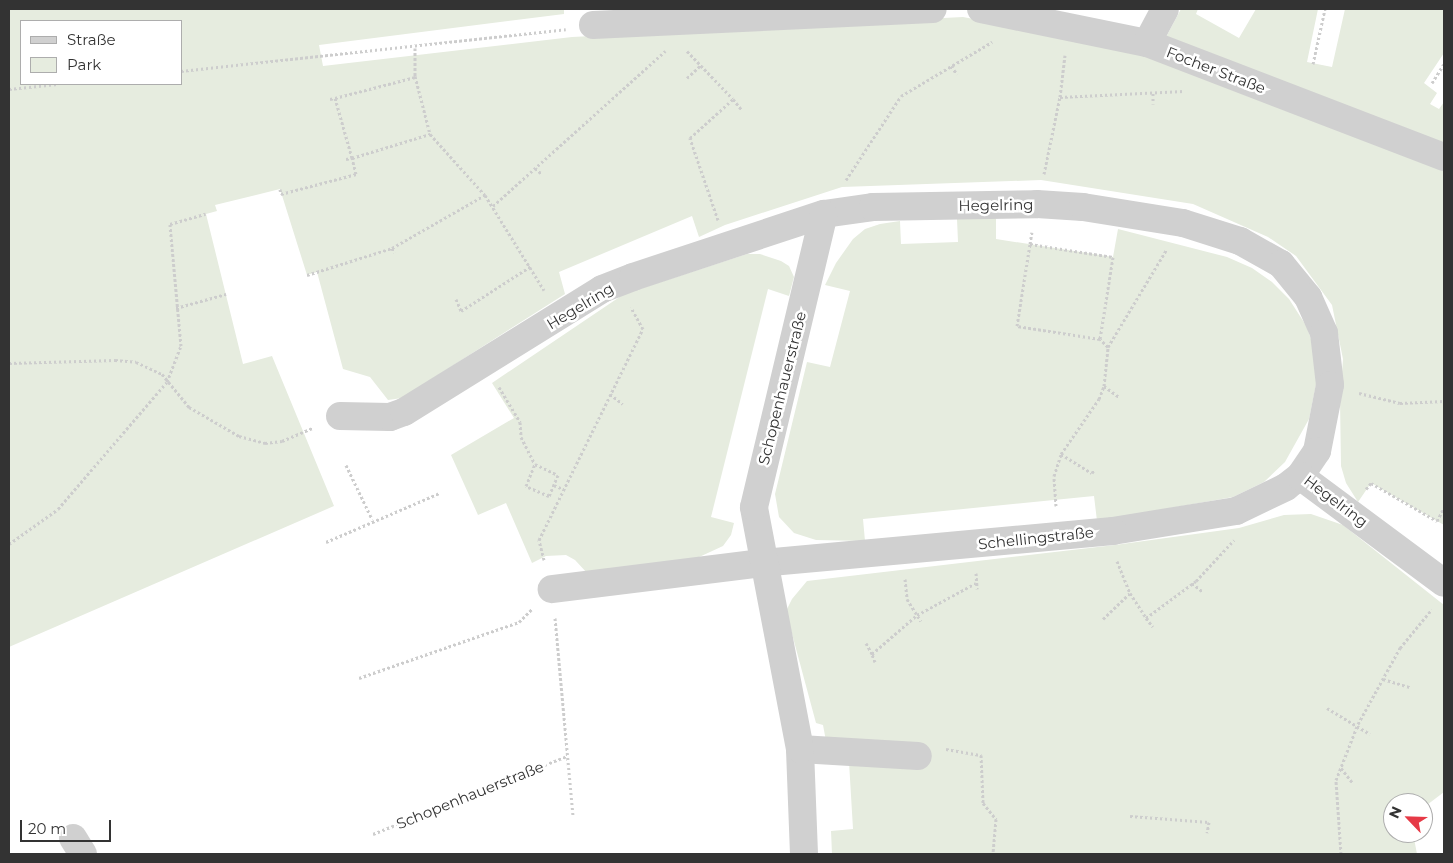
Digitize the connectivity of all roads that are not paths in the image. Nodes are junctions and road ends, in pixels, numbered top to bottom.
1 (933, 9) edge
2 (981, 9) edge
3 (1165, 9) edge
4 (594, 25) road end
5 (1147, 43) junction
6 (1444, 156) edge
7 (824, 214) junction
8 (340, 416) road end
9 (1300, 476) junction
10 (762, 563) junction
11 (552, 589) road end
12 (1439, 594) edge
13 (800, 749) junction
14 (918, 756) dead end
15 (804, 854) edge

1 - 4 street
2 - 5 street, Focher Straße
3 - 5 street
5 - 6 street, Focher Straße
7 - 8 street, Hegelring
7 - 9 street, Hegelring
7 - 10 street, Schopenhauerstraße
9 - 10 street, Schellingstraße
9 - 12 street, Hegelring
10 - 11 street
10 - 13 street, Schopenhauerstraße
13 - 14 street
13 - 15 street, Schopenhauerstraße

